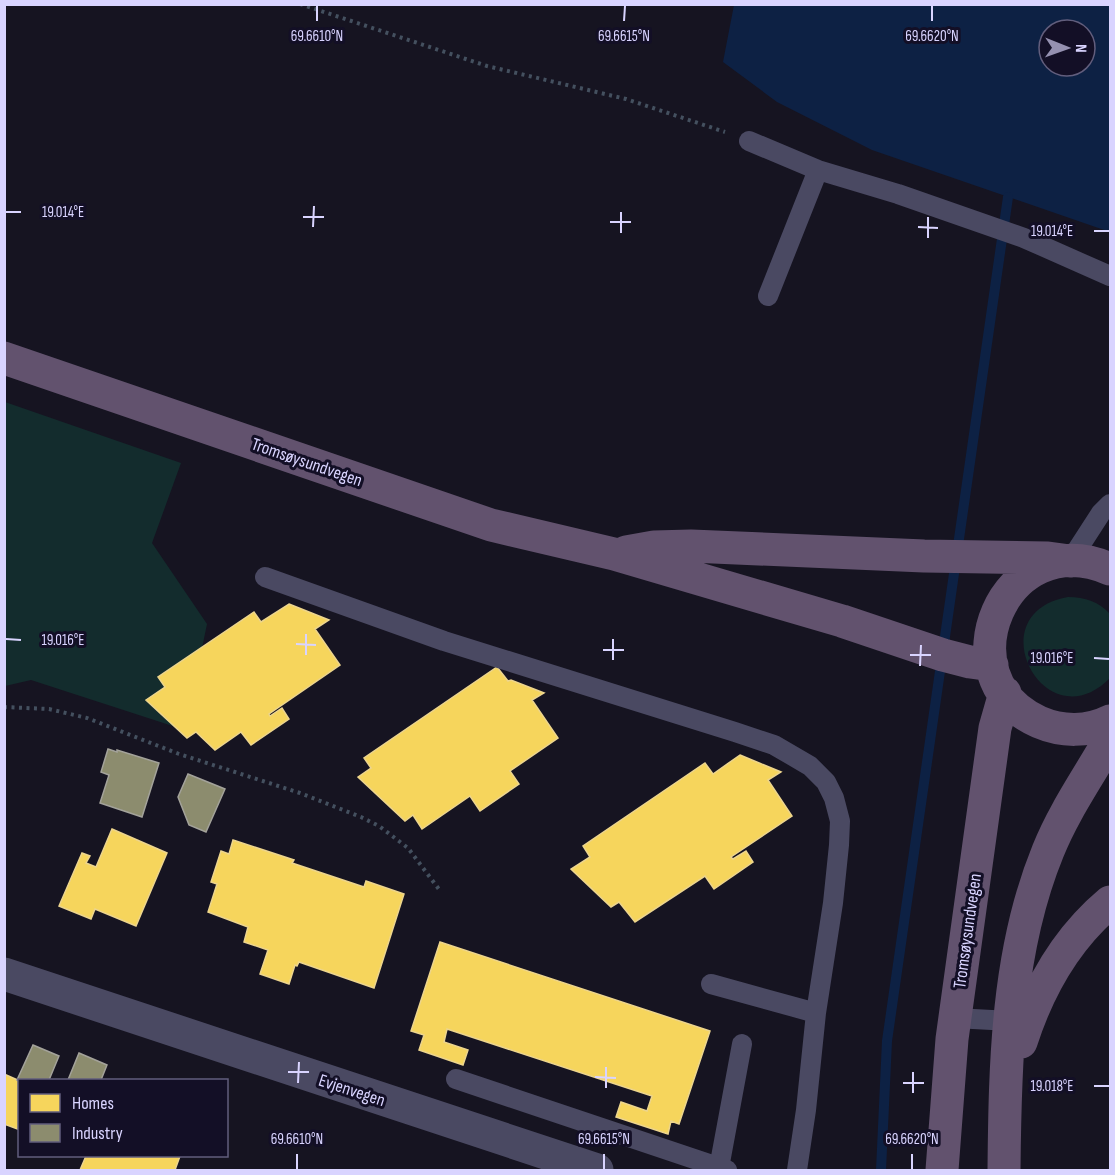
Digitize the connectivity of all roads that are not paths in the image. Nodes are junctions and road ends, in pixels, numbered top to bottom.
1 (749, 141) road end
2 (818, 170) junction
3 (1110, 276) edge
4 (768, 296) dead end
5 (4, 358) edge
6 (1110, 504) edge
7 (614, 554) junction
8 (1070, 561) junction
9 (1110, 569) edge
10 (265, 578) dead end
11 (998, 679) junction
12 (1110, 722) edge
13 (1110, 739) edge
14 (1110, 902) edge
15 (4, 974) edge
16 (711, 984) dead end
17 (816, 1014) junction
18 (955, 1018) junction
19 (1010, 1021) junction
20 (742, 1044) dead end
21 (456, 1080) dead end
22 (1005, 1108) junction
23 (723, 1169) edge
24 (597, 1170) edge
25 (797, 1170) edge
26 (942, 1170) edge
27 (1004, 1170) edge

1 - 2 lane
2 - 3 lane
2 - 4 lane
5 - 7 highway, Tromsøysundvegen
6 - 8 lane
7 - 8 highway, Tromsøysundvegen
7 - 11 highway, Tromsøysundvegen
8 - 9 highway, Tromsøysundvegen
8 - 11 highway
10 - 17 lane
11 - 12 highway
11 - 18 highway, Tromsøysundvegen
13 - 19 highway
14 - 22 highway
15 - 24 street, Evjenvegen
16 - 17 lane
17 - 25 lane
18 - 19 lane
18 - 26 highway, Tromsøysundvegen
19 - 22 highway
20 - 23 lane
21 - 23 lane
22 - 27 highway

